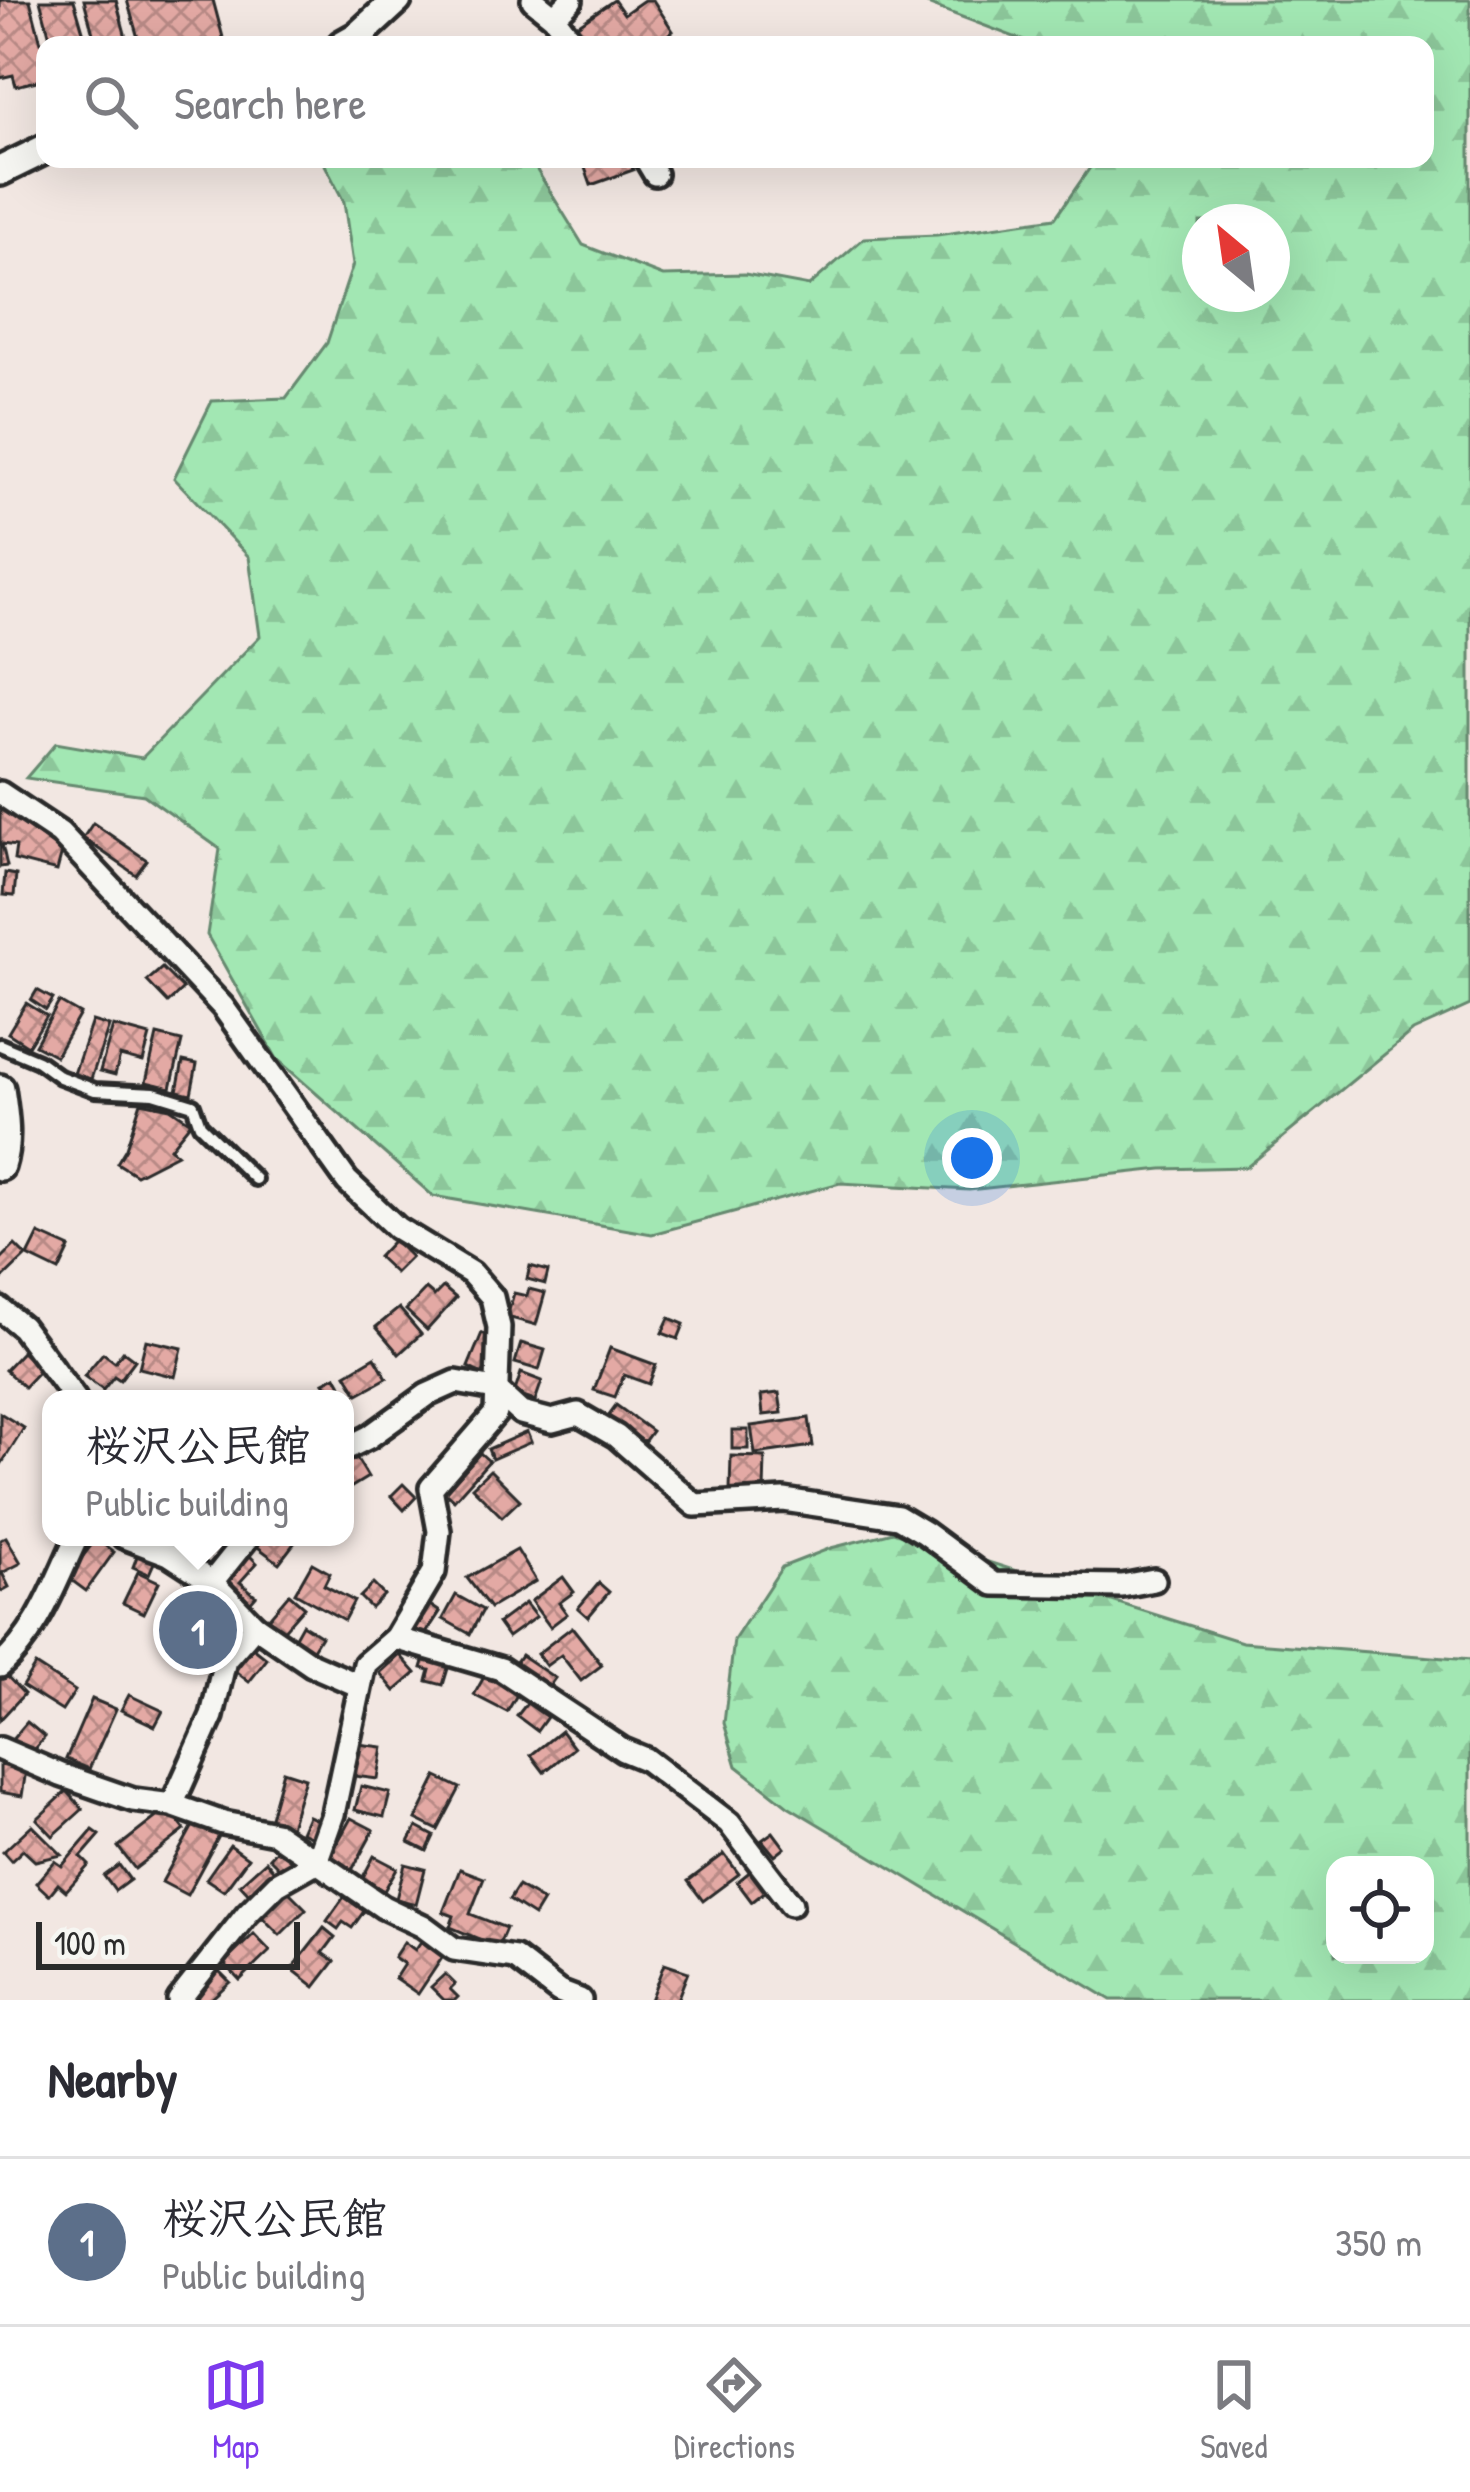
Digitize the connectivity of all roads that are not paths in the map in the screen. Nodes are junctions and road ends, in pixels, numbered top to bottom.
1 (397, 0) edge
2 (533, 0) edge
3 (572, 0) edge
4 (554, 17) junction
5 (358, 36) edge
6 (568, 36) edge
7 (36, 153) edge
8 (0, 171) edge
9 (0, 793) edge
10 (0, 1045) edge
11 (0, 1089) edge
12 (2, 1120) edge
13 (0, 1166) edge
14 (255, 1179) dead end
15 (0, 1309) edge
16 (68, 1390) edge
17 (495, 1390) junction
18 (354, 1444) edge
19 (73, 1546) edge
20 (148, 1546) edge
21 (241, 1546) edge
22 (1154, 1580) dead end
23 (212, 1582) junction
24 (255, 1626) junction
25 (395, 1638) junction
26 (0, 1666) edge
27 (358, 1685) junction
28 (0, 1749) edge
29 (172, 1804) junction
30 (316, 1862) junction
31 (791, 1904) dead end
32 (179, 2000) edge
33 (580, 2000) edge

1 - 5 main road
2 - 4 street
3 - 4 street
4 - 6 street
7 - 8 main road
9 - 17 street
10 - 14 lane
11 - 12 main road
12 - 13 main road
15 - 16 street
17 - 18 street
17 - 22 street
17 - 25 street
19 - 26 street
20 - 23 street
21 - 23 street
23 - 24 street
24 - 27 street
24 - 29 street
25 - 27 street
25 - 31 street
27 - 30 street
28 - 29 street
29 - 30 street
30 - 32 street
30 - 33 street

